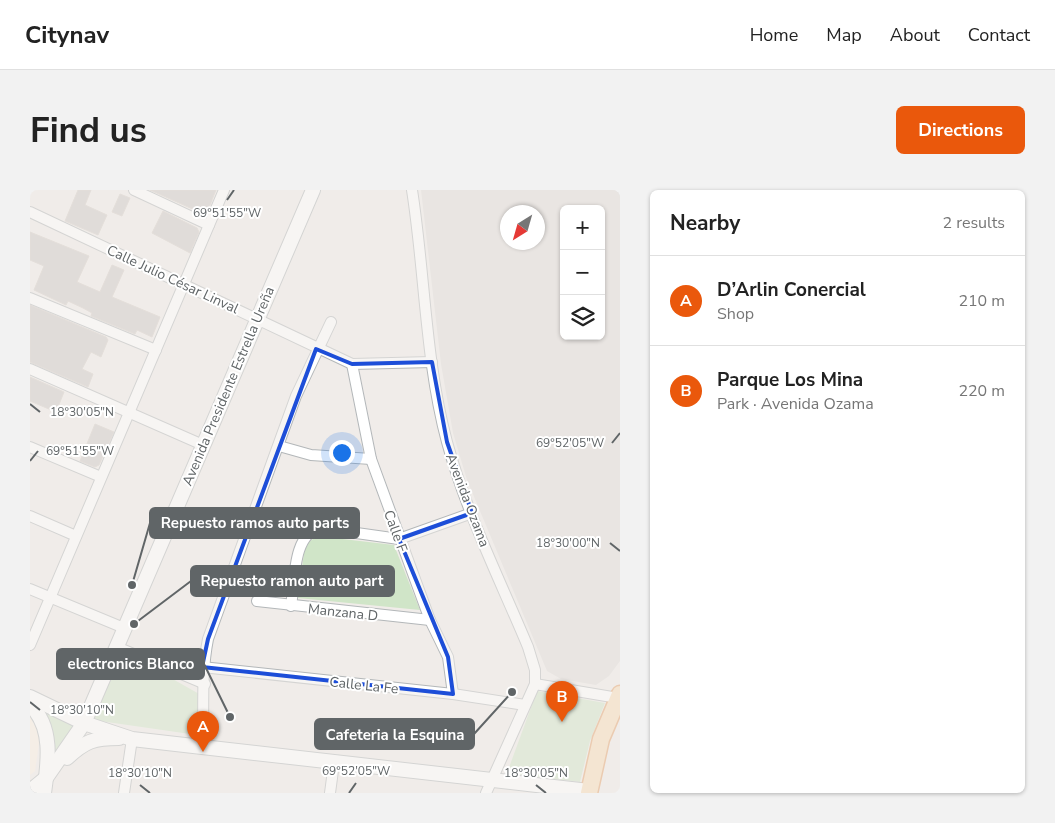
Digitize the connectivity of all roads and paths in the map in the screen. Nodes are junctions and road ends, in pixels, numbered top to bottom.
1 (134, 190) edge
2 (224, 190) edge
3 (313, 190) edge
4 (412, 190) edge
5 (30, 212) edge
6 (209, 225) junction
7 (184, 285) junction
8 (30, 298) edge
9 (257, 318) junction
10 (330, 322) dead end
11 (316, 349) junction
12 (156, 350) junction
13 (432, 362) junction
14 (352, 364) junction
15 (30, 369) edge
16 (129, 412) junction
17 (203, 445) junction
18 (279, 446) junction
19 (30, 448) edge
20 (371, 459) junction
21 (101, 478) junction
22 (472, 513) junction
23 (30, 516) edge
24 (76, 536) junction
25 (399, 539) junction
26 (30, 589) edge
27 (50, 598) junction
28 (257, 601) dead end
29 (292, 606) junction
30 (430, 620) junction
31 (124, 628) junction
32 (30, 645) edge
33 (117, 647) junction
34 (202, 667) junction
35 (204, 684) junction
36 (535, 684) junction
37 (453, 694) junction
38 (619, 696) edge
39 (30, 698) edge
40 (526, 704) junction
41 (30, 705) edge
42 (84, 723) junction
43 (132, 739) junction
44 (203, 748) junction
45 (334, 763) junction
46 (46, 778) junction
47 (489, 787) edge
48 (30, 791) edge
49 (592, 792) edge
50 (44, 793) edge
51 (124, 793) edge
52 (330, 793) edge

1 - 6 street
2 - 6 street
3 - 9 main road, Avenida Presidente Estrella Ureña
4 - 13 street, Avenida Ozama
5 - 7 street, Calle Julio César Linval
6 - 7 street
7 - 9 street, Calle Julio César Linval
7 - 12 street
8 - 12 street
9 - 11 street, Calle Julio César Linval
9 - 17 main road, Avenida Presidente Estrella Ureña
10 - 11 street
11 - 14 street, Calle Julio César Linval
11 - 18 street
12 - 16 street
13 - 14 street, Calle Julio César Linval
13 - 22 street, Avenida Ozama
14 - 20 street, Calle F
15 - 16 street
16 - 17 street
16 - 21 street
17 - 31 main road, Avenida Presidente Estrella Ureña
18 - 20 street
18 - 34 street
19 - 21 street
20 - 25 street, Calle F
21 - 24 street
22 - 25 street
22 - 36 street, Avenida Ozama
23 - 24 street
24 - 27 street
25 - 29 street
25 - 30 street, Calle F
26 - 27 street
27 - 31 street
27 - 32 street
28 - 29 street, Manzana D
29 - 30 street, Manzana D
30 - 37 street, Calle F
31 - 33 main road, Avenida Presidente Estrella Ureña
33 - 35 street
33 - 42 main road, Avenida Presidente Estrella Ureña
34 - 35 street
34 - 37 street, Calle La Fe
35 - 44 street
36 - 38 street
36 - 40 street
37 - 40 street, Calle La Fe
38 - 49 main road
39 - 42 main road
40 - 47 street
41 - 46 main road
42 - 43 main road
42 - 46 main road, Avenida Presidente Estrella Ureña
43 - 44 main road
43 - 46 main road
43 - 51 street
44 - 45 main road
45 - 47 main road
45 - 52 street
46 - 48 main road, Avenida Presidente Estrella Ureña
46 - 50 main road
47 - 49 main road

